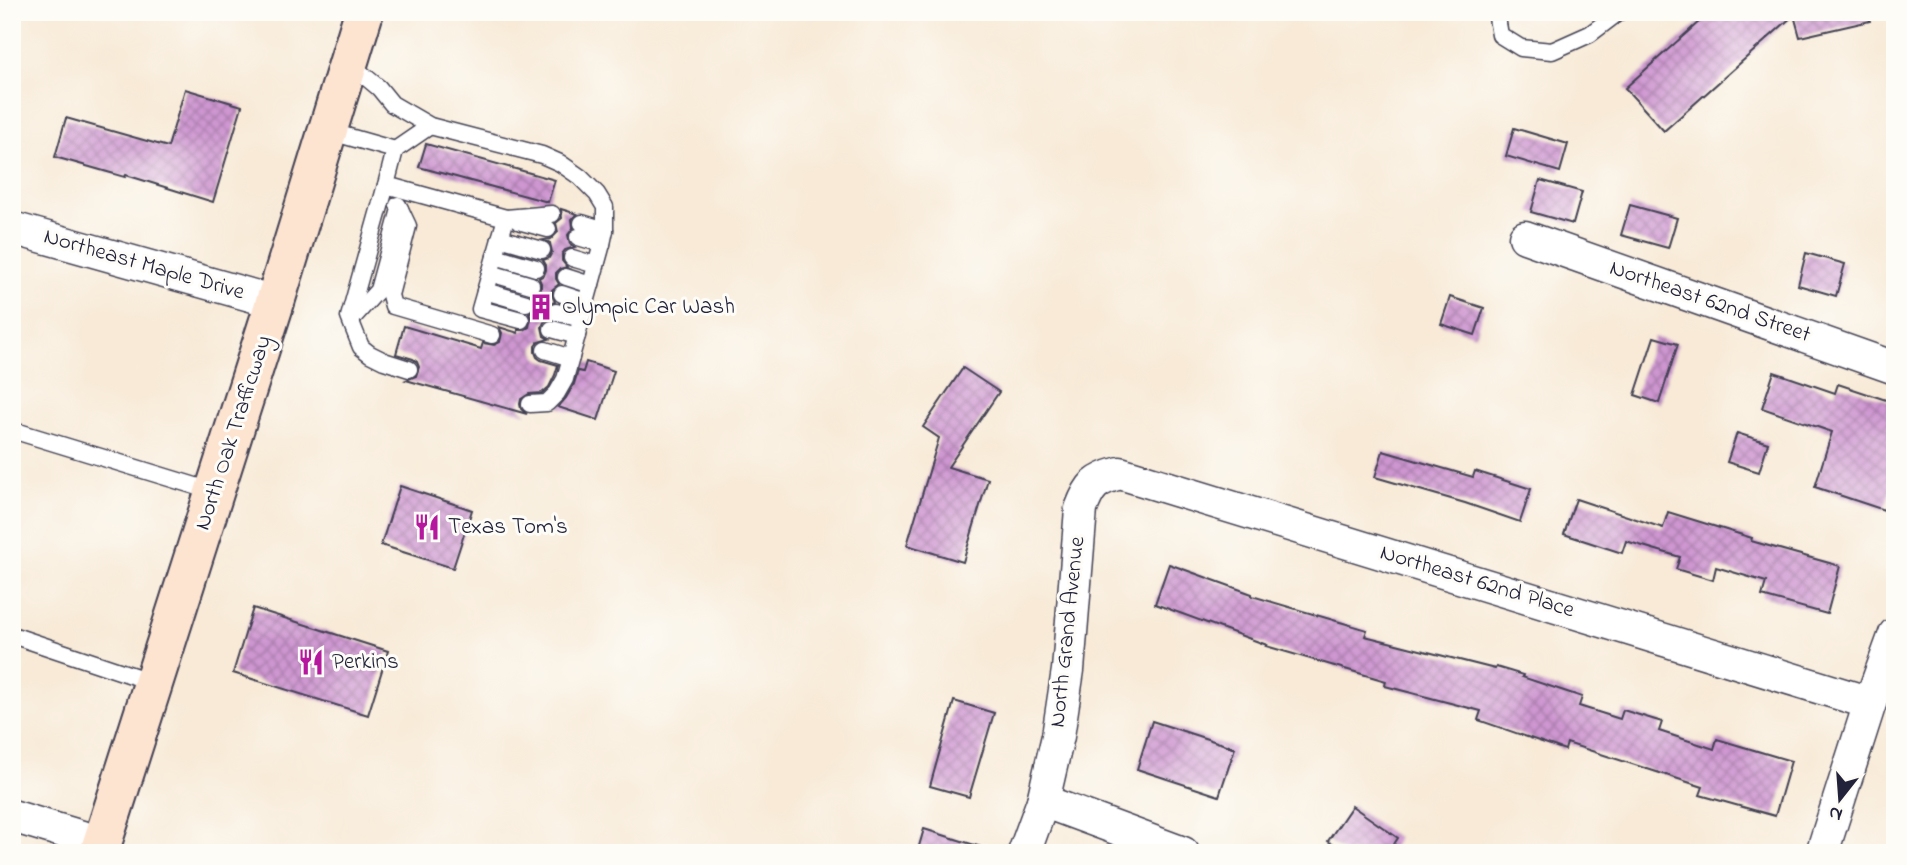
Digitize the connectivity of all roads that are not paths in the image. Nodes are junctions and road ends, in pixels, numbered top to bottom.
1 (364, 12) edge
2 (1496, 12) edge
3 (1619, 12) edge
4 (349, 63) junction
5 (430, 126) junction
6 (328, 131) junction
7 (395, 150) junction
8 (386, 185) junction
9 (400, 209) junction
10 (506, 218) junction
11 (550, 222) dead end
12 (12, 228) edge
13 (580, 230) dead end
14 (603, 237) junction
15 (1525, 237) dead end
16 (500, 238) junction
17 (542, 250) dead end
18 (495, 256) junction
19 (572, 258) dead end
20 (596, 265) junction
21 (536, 268) dead end
22 (490, 273) junction
23 (566, 278) dead end
24 (531, 285) dead end
25 (591, 285) junction
26 (485, 290) junction
27 (562, 294) dead end
28 (586, 302) junction
29 (275, 303) junction
30 (526, 303) dead end
31 (556, 312) dead end
32 (581, 319) junction
33 (351, 320) junction
34 (521, 320) dead end
35 (552, 329) dead end
36 (492, 335) dead end
37 (577, 336) junction
38 (545, 350) dead end
39 (571, 358) junction
40 (1895, 368) edge
41 (409, 369) dead end
42 (530, 404) dead end
43 (22, 433) dead end
44 (1088, 491) joint
45 (215, 492) junction
46 (1895, 634) edge
47 (12, 635) edge
48 (152, 682) junction
49 (1870, 703) junction
50 (1042, 801) junction
51 (12, 816) edge
52 (100, 848) edge
53 (1024, 853) edge
54 (1183, 853) edge
55 (1822, 853) edge

1 - 4 main road, North Oak Trafficway
2 - 3 lane
4 - 5 lane
4 - 6 main road, North Oak Trafficway
5 - 7 lane
5 - 14 lane
6 - 7 lane
6 - 29 main road, North Oak Trafficway
7 - 8 lane
8 - 9 lane
8 - 10 lane
8 - 33 lane
9 - 33 lane
9 - 36 lane
10 - 11 lane
10 - 16 lane
12 - 29 street, Northeast Maple Drive
13 - 14 lane
14 - 20 lane
15 - 40 street, Northeast 62nd Street
16 - 17 lane
16 - 18 lane
18 - 21 lane
18 - 22 lane
19 - 20 lane
20 - 25 lane
22 - 24 lane
22 - 26 lane
23 - 25 lane
25 - 28 lane
26 - 30 lane
26 - 34 lane
27 - 28 lane
28 - 32 lane
29 - 45 main road, North Oak Trafficway
31 - 32 lane
32 - 37 lane
33 - 41 lane
35 - 37 lane
37 - 39 lane
38 - 39 lane
39 - 42 lane
43 - 45 lane
44 - 49 street, Northeast 62nd Place
44 - 50 street, North Grand Avenue
45 - 48 main road, North Oak Trafficway
46 - 49 street
47 - 48 lane
48 - 52 main road, North Oak Trafficway
49 - 55 street
50 - 53 street, North Grand Avenue
50 - 54 street
51 - 52 street

